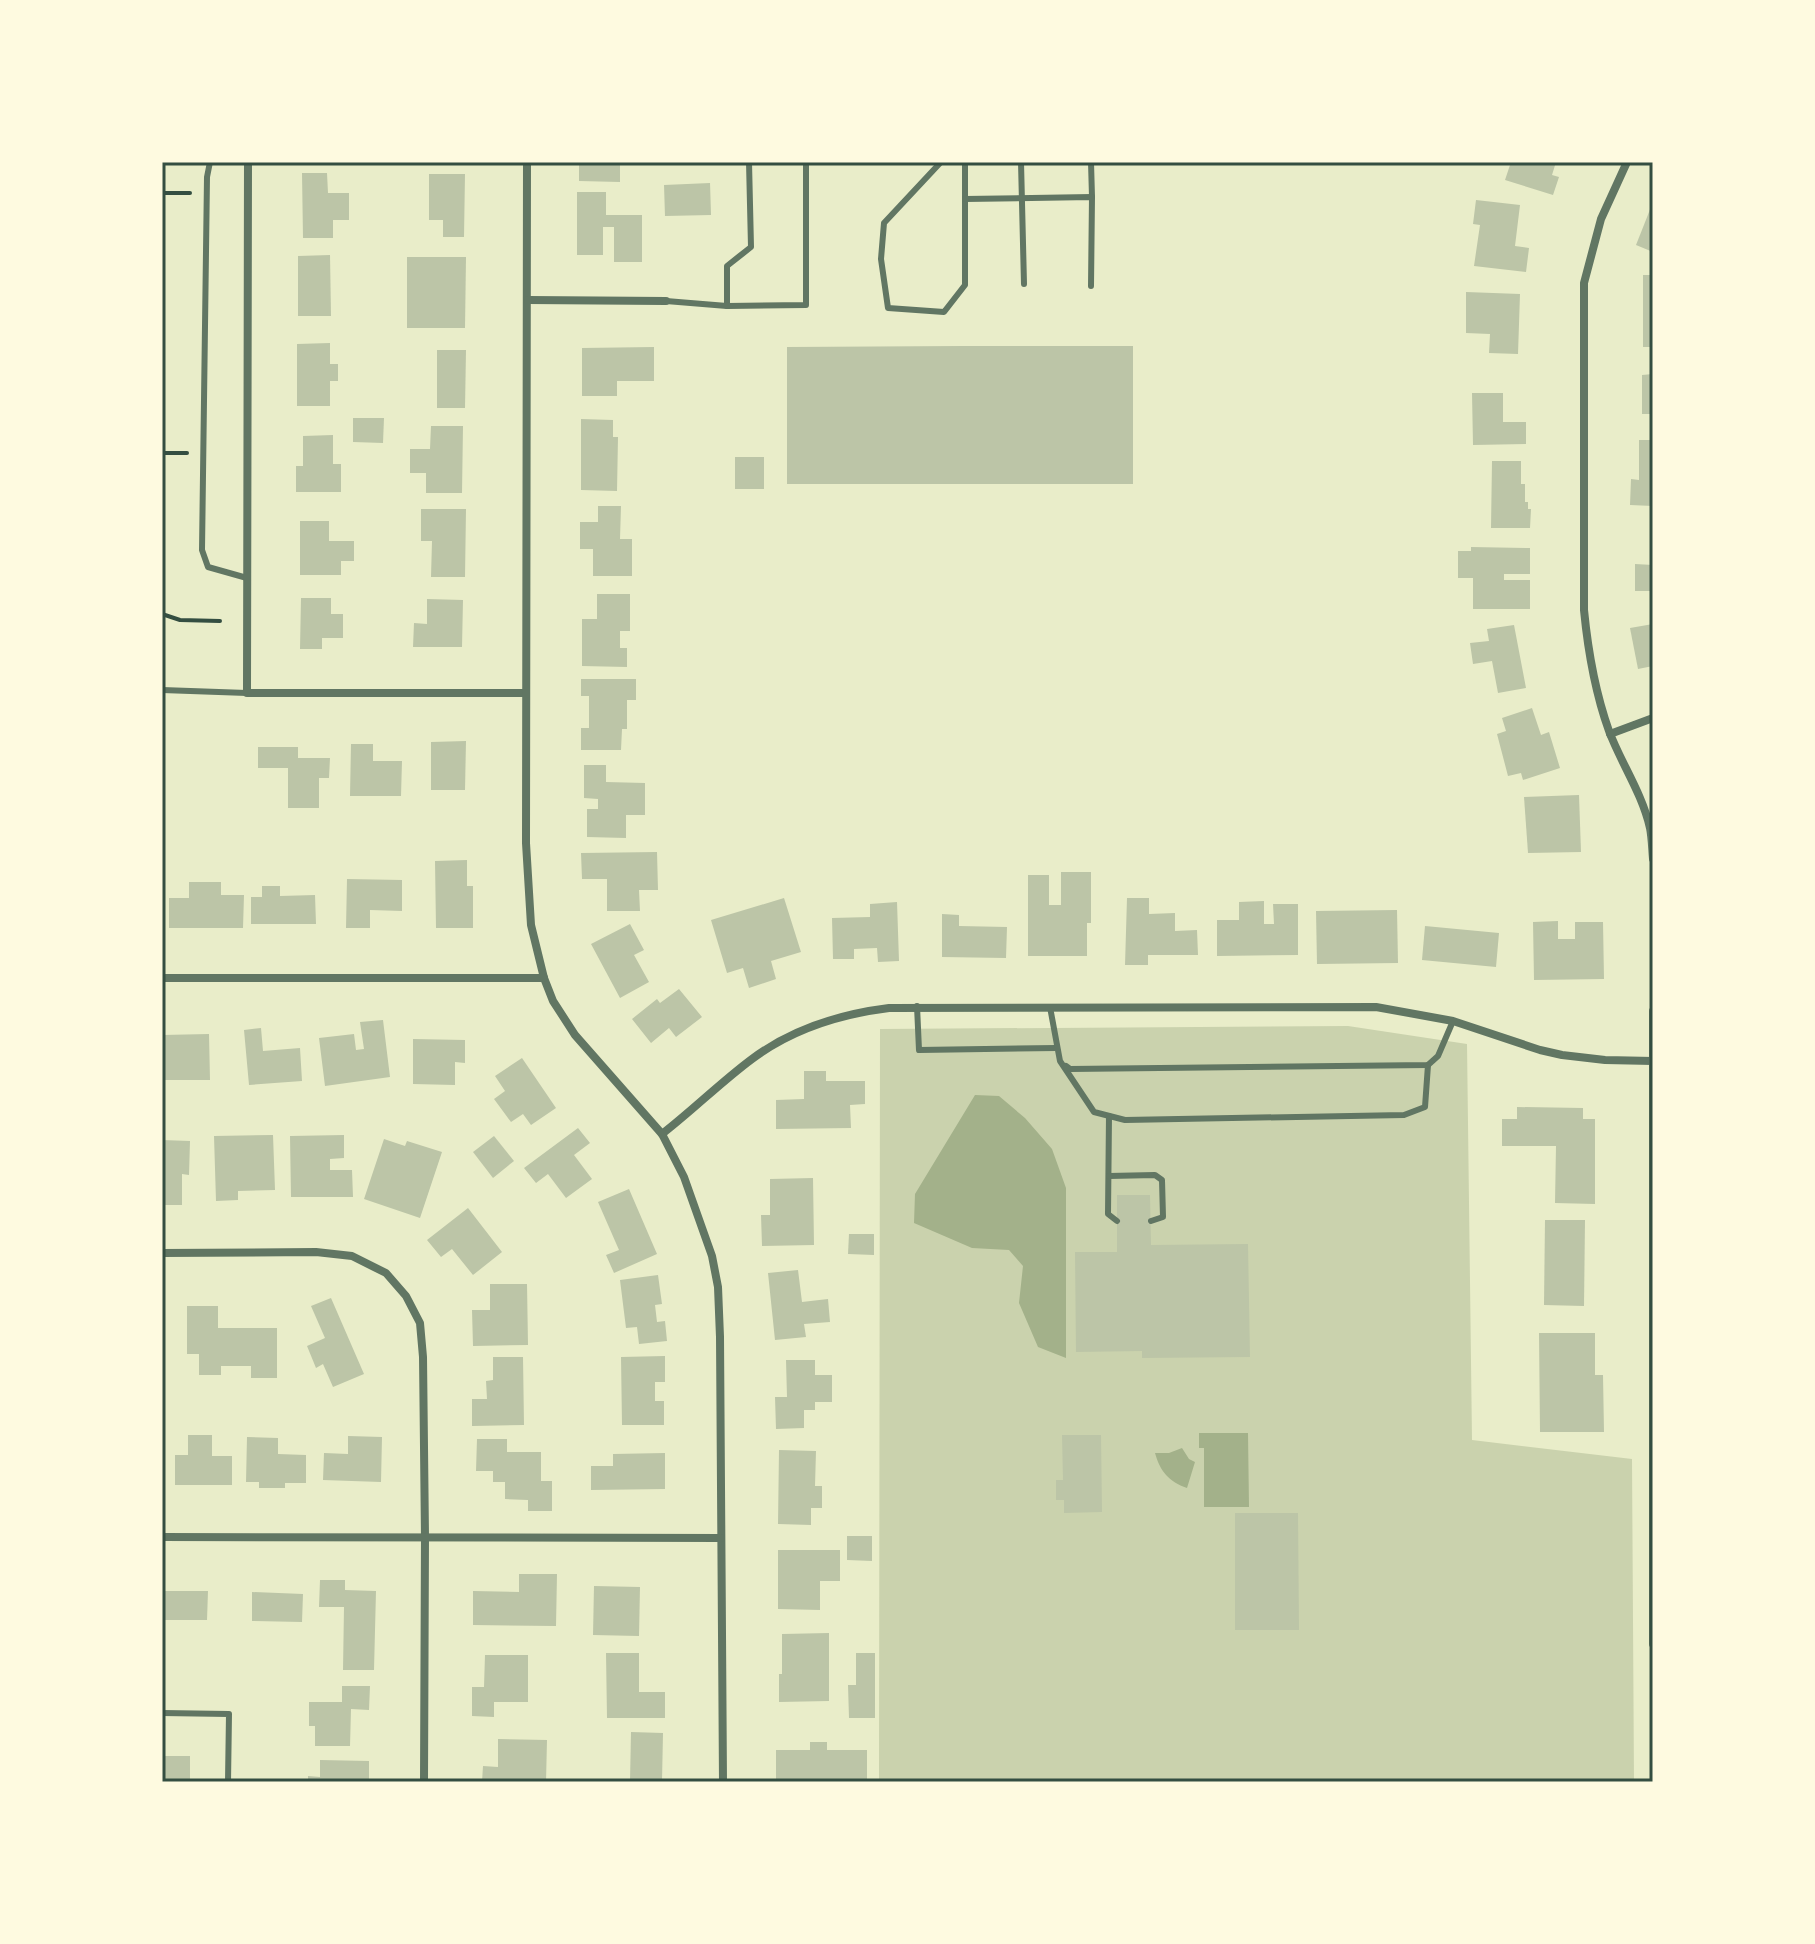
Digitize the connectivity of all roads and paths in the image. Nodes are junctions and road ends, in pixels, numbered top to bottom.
1 (210, 162) edge
2 (248, 162) edge
3 (527, 162) edge
4 (749, 162) edge
5 (806, 162) edge
6 (941, 162) edge
7 (965, 162) edge
8 (1021, 162) edge
9 (1091, 162) edge
10 (1627, 162) edge
11 (162, 193) edge
12 (190, 193) dead end
13 (1092, 197) junction
14 (1022, 198) junction
15 (965, 199) junction
16 (1024, 284) dead end
17 (1091, 286) dead end
18 (528, 300) junction
19 (666, 301) joint
20 (727, 306) junction
21 (162, 453) edge
22 (187, 453) dead end
23 (247, 578) junction
24 (162, 614) edge
25 (220, 621) dead end
26 (162, 690) edge
27 (247, 693) junction
28 (526, 693) junction
29 (1653, 718) edge
30 (1610, 734) junction
31 (1653, 859) edge
32 (162, 978) edge
33 (544, 978) junction
34 (917, 1006) junction
35 (1050, 1007) junction
36 (1653, 1011) edge
37 (1453, 1021) junction
38 (1056, 1048) junction
39 (1060, 1061) junction
40 (1653, 1061) edge
41 (1428, 1065) junction
42 (1109, 1116) junction
43 (662, 1134) junction
44 (1109, 1176) junction
45 (1117, 1221) dead end
46 (1151, 1221) dead end
47 (162, 1253) edge
48 (162, 1537) edge
49 (425, 1537) junction
50 (721, 1538) junction
51 (1653, 1644) edge
52 (162, 1713) edge
53 (228, 1782) edge
54 (424, 1782) edge
55 (723, 1782) edge

1 - 23 lane
2 - 23 street
3 - 18 street
4 - 20 lane
5 - 20 lane
6 - 15 lane
7 - 15 lane
8 - 14 lane
9 - 13 lane
10 - 30 street
11 - 12 path
13 - 14 lane
13 - 17 lane
14 - 15 lane
14 - 16 lane
18 - 19 street
18 - 28 street
19 - 20 lane
21 - 22 path
23 - 27 street
24 - 25 path
26 - 27 lane
27 - 28 street
28 - 33 street
29 - 30 street
30 - 31 street
32 - 33 street
33 - 43 street
34 - 35 street
34 - 38 lane
34 - 43 street
35 - 37 street
35 - 38 lane
36 - 40 street
37 - 40 street
37 - 41 lane
38 - 39 lane
39 - 41 lane
39 - 42 lane
40 - 51 street
41 - 42 lane
42 - 44 lane
43 - 50 street
44 - 45 lane
44 - 46 lane
47 - 49 street
48 - 49 street
49 - 50 street
49 - 54 street
50 - 55 street
52 - 53 lane

